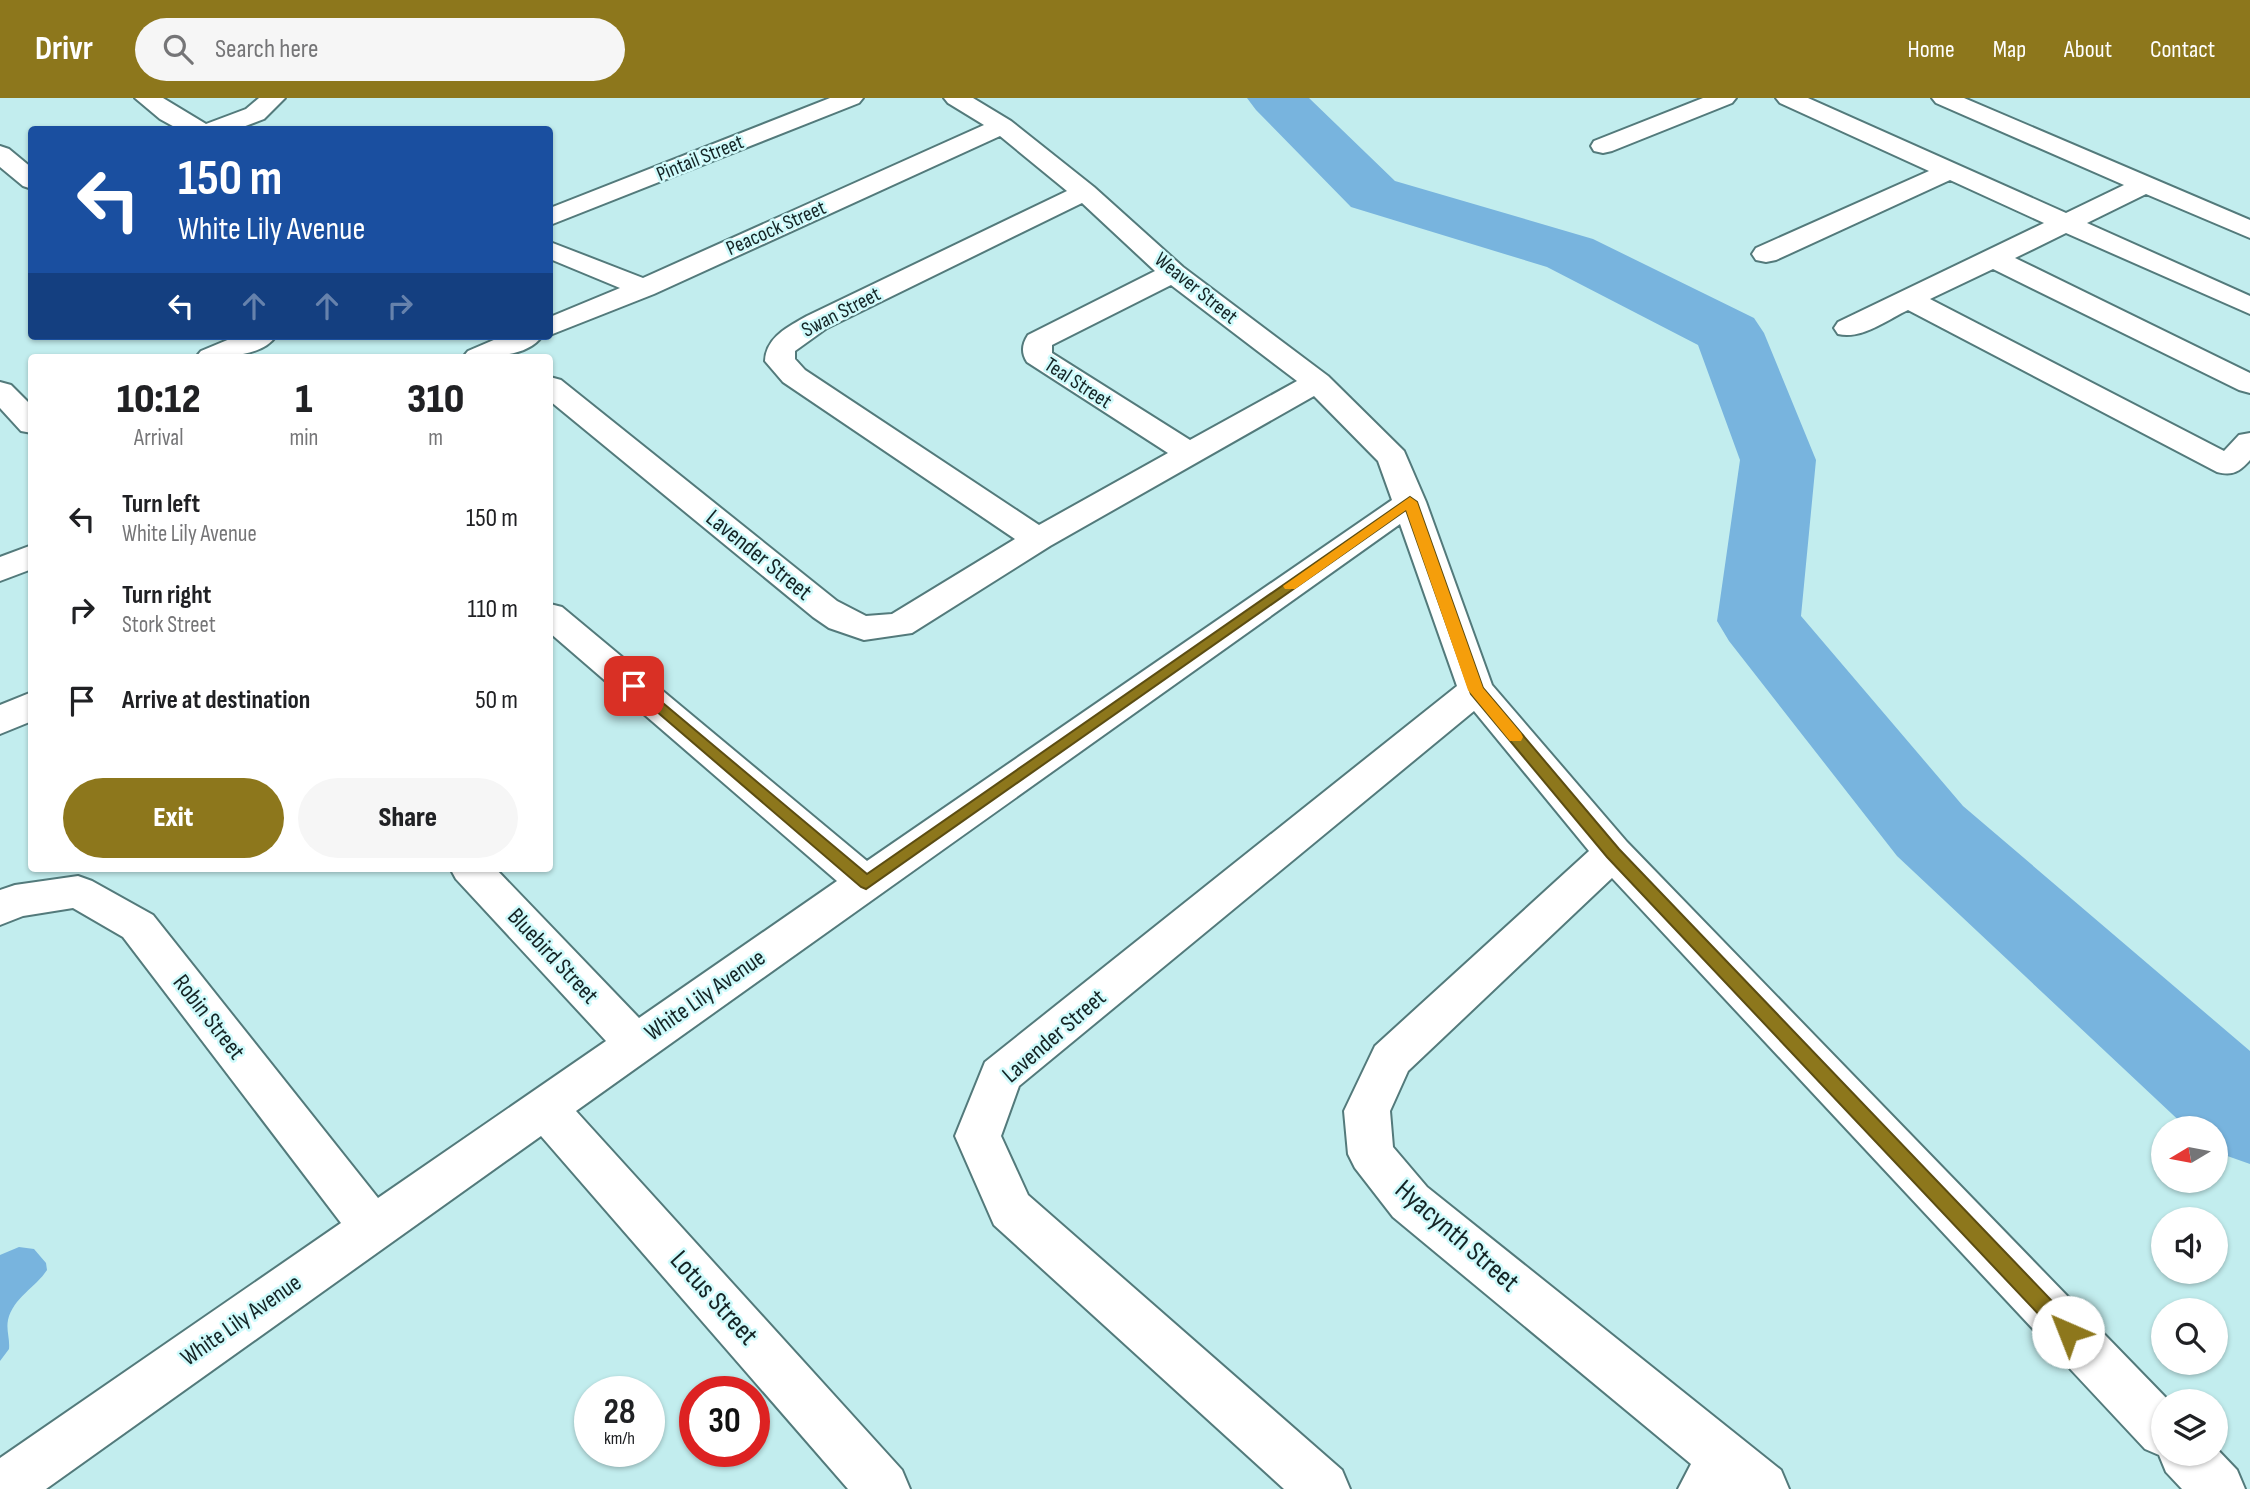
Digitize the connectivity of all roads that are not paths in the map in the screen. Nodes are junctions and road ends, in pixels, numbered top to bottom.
1 (147, 98) edge
2 (273, 98) edge
3 (851, 98) edge
4 (956, 98) edge
5 (1724, 98) edge
6 (1788, 98) edge
7 (1944, 98) edge
8 (192, 126) edge
9 (222, 126) edge
10 (1002, 126) junction
11 (1603, 146) dead end
12 (1948, 172) junction
13 (2145, 185) junction
14 (1085, 192) junction
15 (553, 216) edge
16 (2065, 223) junction
17 (2250, 230) edge
18 (553, 251) edge
19 (1766, 254) dead end
20 (1993, 258) junction
21 (1173, 273) junction
22 (644, 288) junction
23 (1908, 299) junction
24 (2250, 306) edge
25 (553, 326) edge
26 (1848, 328) dead end
27 (252, 340) edge
28 (521, 340) edge
29 (218, 354) edge
30 (498, 354) edge
31 (1317, 382) junction
32 (2250, 384) edge
33 (553, 388) edge
34 (0, 391) edge
35 (28, 420) edge
36 (2250, 442) edge
37 (1189, 453) junction
38 (1410, 502) junction
39 (1038, 539) junction
40 (28, 558) edge
41 (0, 570) edge
42 (553, 618) edge
43 (1476, 690) junction
44 (28, 707) edge
45 (0, 721) edge
46 (1613, 853) junction
47 (474, 872) edge
48 (866, 883) junction
49 (0, 909) edge
50 (635, 1043) junction
51 (544, 1107) junction
52 (372, 1227) junction
53 (2151, 1418) edge
54 (2196, 1466) edge
55 (1731, 1479) edge
56 (1, 1489) edge
57 (883, 1489) edge
58 (1323, 1489) edge
59 (2218, 1489) edge

1 - 8 street
2 - 9 street
3 - 15 street, Pintail Street
4 - 10 street, Weaver Street
5 - 11 street
6 - 12 street
7 - 13 street
10 - 14 street, Weaver Street
10 - 22 street, Peacock Street
12 - 16 street
12 - 19 street
13 - 16 street
13 - 17 street
14 - 21 street, Weaver Street
14 - 39 street, Swan Street
16 - 20 street
16 - 24 street
18 - 22 street
20 - 23 street
20 - 32 street
21 - 31 street, Weaver Street
21 - 37 street, Teal Street
22 - 25 street, Peacock Street
23 - 26 street
23 - 36 street
27 - 29 street
28 - 30 street
31 - 37 street, Lavender Street
31 - 38 street, Weaver Street
33 - 39 street, Lavender Street
34 - 35 street
37 - 39 street, Lavender Street
38 - 43 street, Weaver Street
38 - 48 street, White Lily Avenue
40 - 41 street
42 - 48 street
43 - 46 street
43 - 58 street, Lavender Street
44 - 45 street
46 - 53 street
46 - 55 street, Hyacynth Street
47 - 50 street, Bluebird Street
48 - 50 street, White Lily Avenue
49 - 52 street, Robin Street
50 - 51 street, White Lily Avenue
51 - 52 street, White Lily Avenue
51 - 57 street, Lotus Street
52 - 56 street, White Lily Avenue
54 - 59 street

